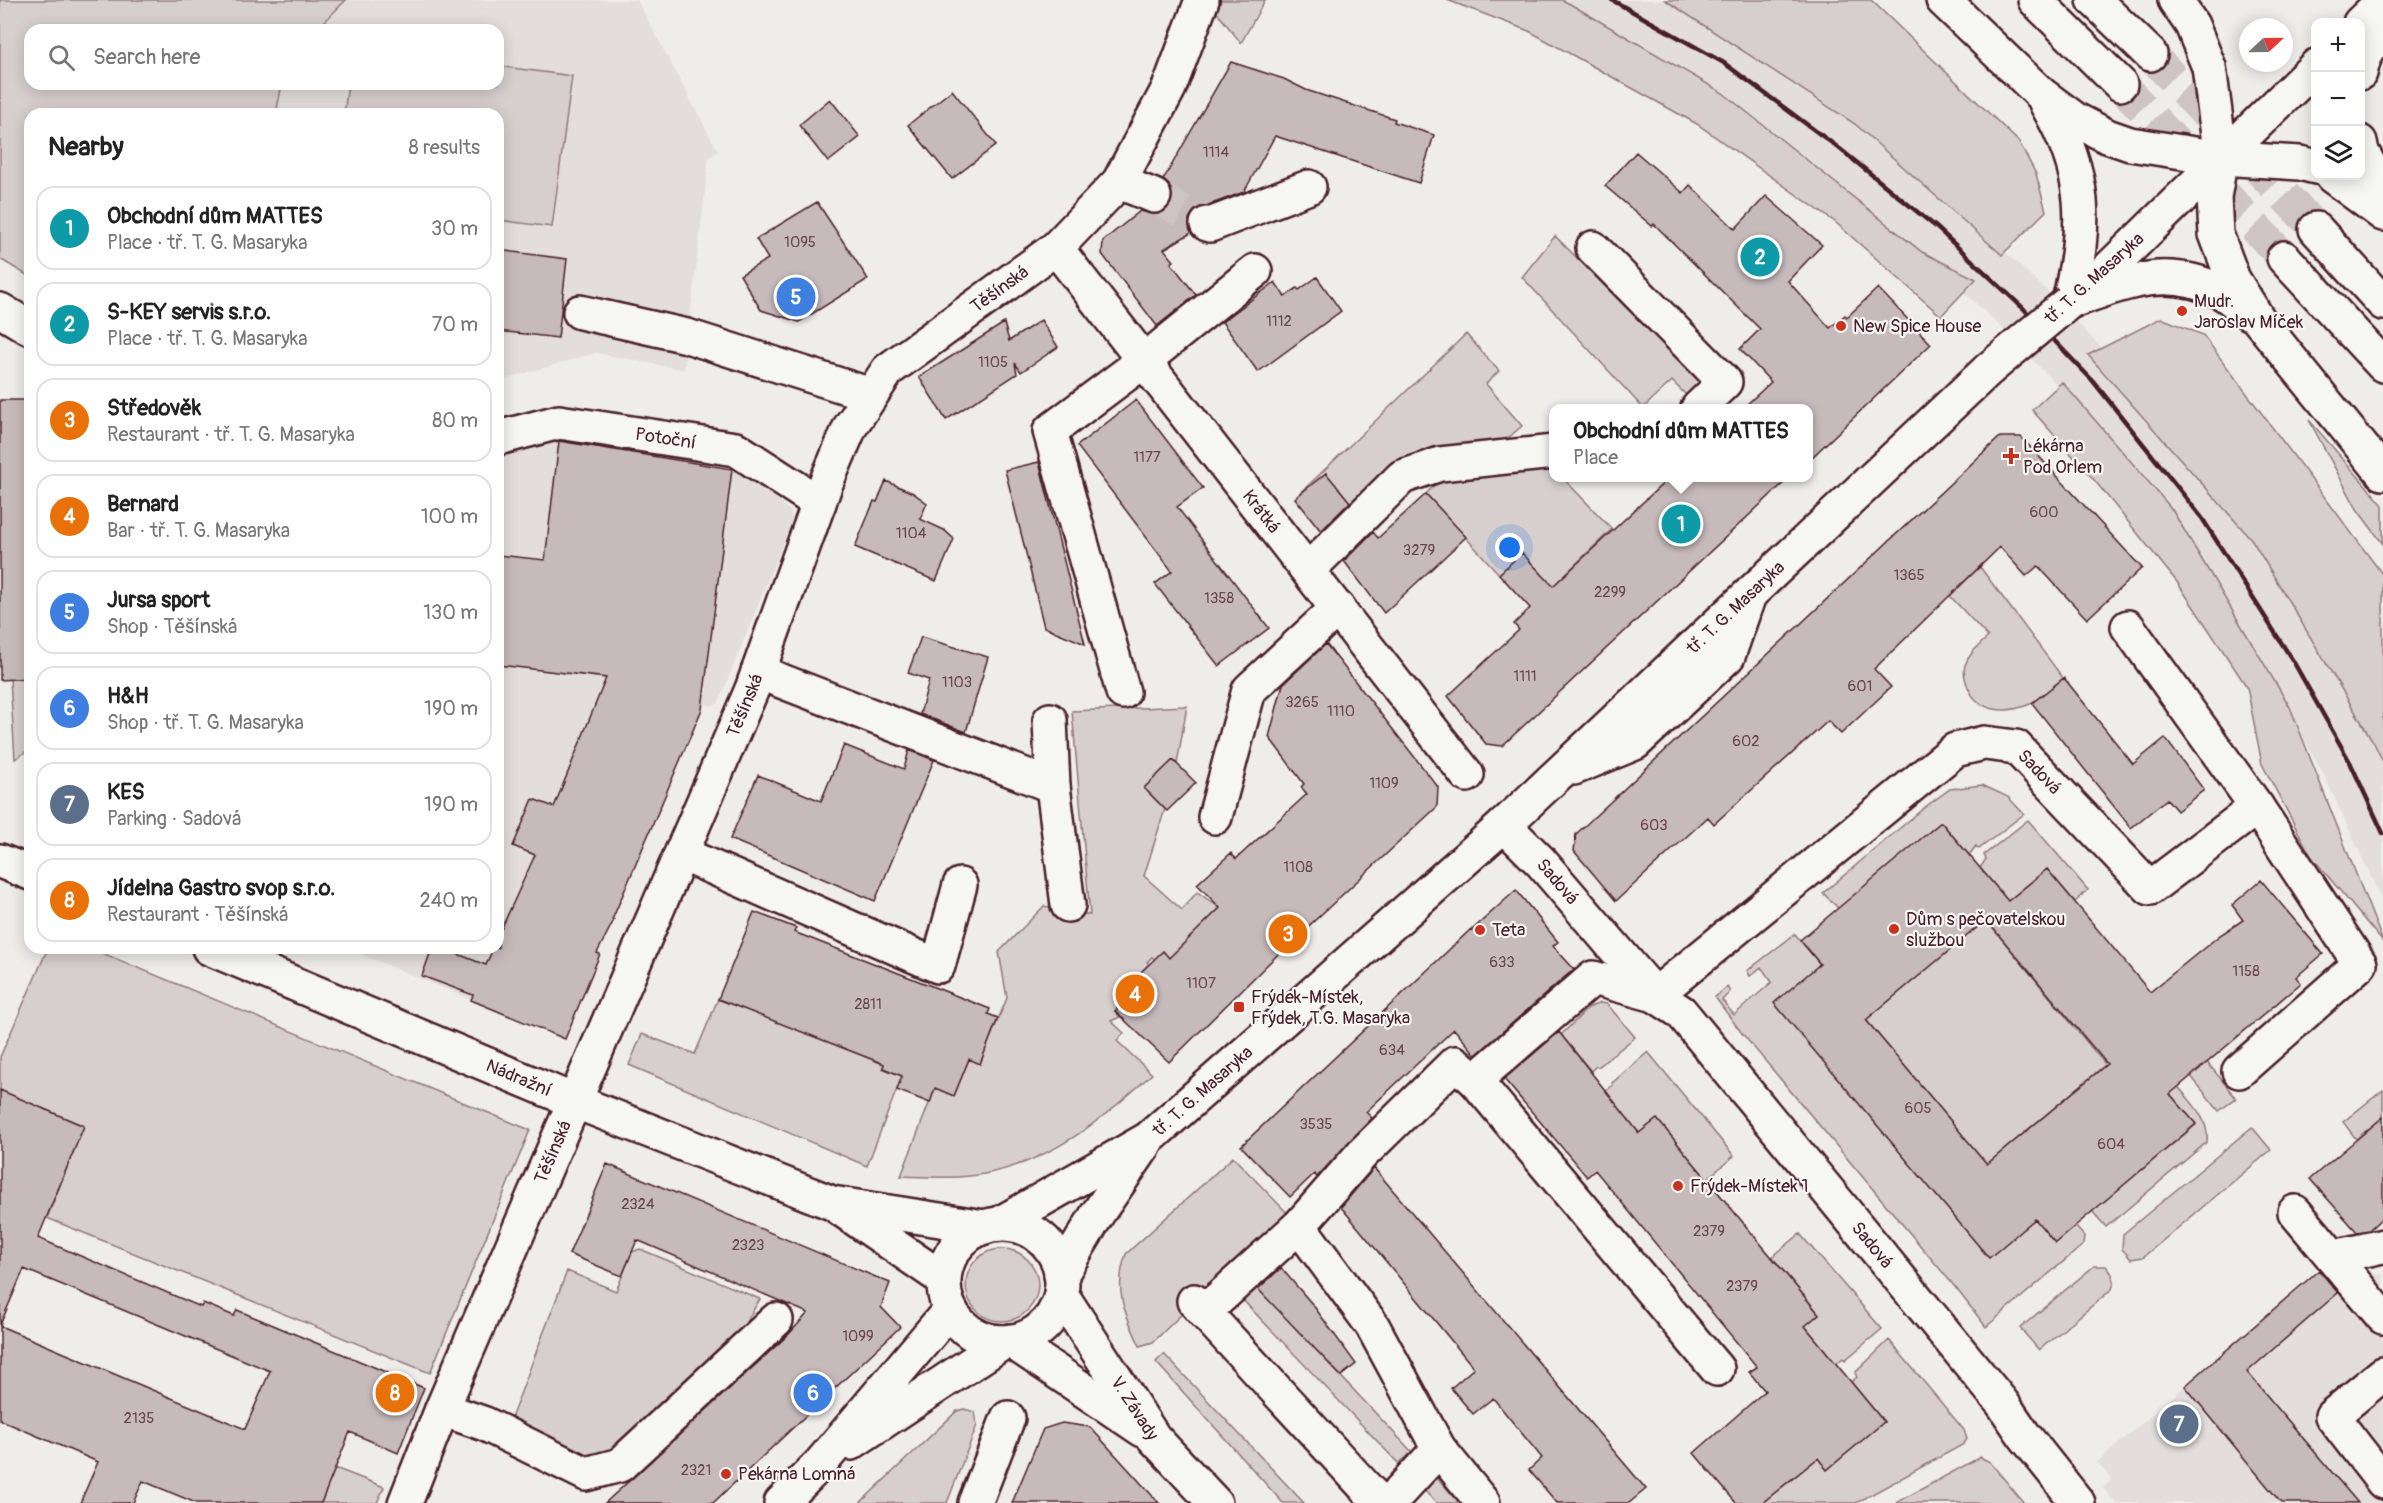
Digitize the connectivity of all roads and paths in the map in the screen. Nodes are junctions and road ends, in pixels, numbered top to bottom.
1 (1202, 0) edge
2 (1943, 0) edge
3 (2035, 0) edge
4 (2094, 0) edge
5 (2175, 0) edge
6 (2383, 1) edge
7 (2365, 19) edge
8 (2383, 26) edge
9 (2150, 54) tunnel mouth
10 (2311, 71) edge
11 (2361, 72) edge
12 (2120, 84) tunnel mouth
13 (2041, 94) junction
14 (2365, 157) edge
15 (2221, 158) junction
16 (2311, 166) edge
17 (2337, 180) edge
18 (1119, 182) junction
19 (1309, 187) dead end
20 (2383, 190) edge
21 (1154, 196) tunnel mouth
22 (2383, 214) edge
23 (1207, 224) tunnel mouth
24 (2316, 229) tunnel mouth
25 (1056, 248) junction
26 (1593, 248) dead end
27 (2284, 258) tunnel mouth
28 (1255, 271) dead end
29 (2098, 273) junction
30 (2383, 303) edge
31 (0, 310) edge
32 (580, 312) dead end
33 (2258, 320) junction
34 (24, 324) edge
35 (1145, 360) junction
36 (2383, 364) edge
37 (871, 394) junction
38 (1702, 404) edge
39 (504, 436) edge
40 (1549, 453) edge
41 (2383, 473) edge
42 (819, 503) junction
43 (1308, 570) junction
44 (1338, 608) junction
45 (2128, 627) dead end
46 (758, 672) junction
47 (1123, 692) dead end
48 (1050, 720) dead end
49 (1467, 775) dead end
50 (1053, 786) junction
51 (2257, 807) junction
52 (1215, 817) dead end
53 (1504, 825) junction
54 (682, 854) junction
55 (0, 861) edge
56 (24, 871) edge
57 (960, 885) dead end
58 (1068, 904) dead end
59 (223, 954) edge
60 (1655, 995) junction
61 (2239, 1071) dead end
62 (1475, 1080) junction
63 (574, 1101) junction
64 (1148, 1139) junction
65 (832, 1203) junction
66 (2295, 1212) dead end
67 (991, 1225) junction
68 (1299, 1226) junction
69 (2383, 1246) edge
70 (2333, 1257) junction
71 (1061, 1284) junction
72 (947, 1295) junction
73 (2383, 1317) edge
74 (776, 1320) dead end
75 (1008, 1342) junction
76 (1717, 1369) dead end
77 (2383, 1374) edge
78 (442, 1409) junction
79 (1008, 1418) dead end
80 (1154, 1438) junction
81 (1439, 1449) junction
82 (820, 1464) junction
83 (2383, 1482) edge
84 (405, 1503) edge
85 (780, 1503) edge
86 (975, 1503) edge
87 (1215, 1503) edge
88 (1380, 1503) edge
89 (1389, 1503) edge
90 (1483, 1503) edge
91 (2078, 1503) edge

1 - 18 street, Těšínská
2 - 13 street
3 - 12 street
4 - 9 street
5 - 15 street
6 - 7 street
8 - 11 street
10 - 15 street, tř. T. G. Masaryka
13 - 15 street
13 - 29 street
14 - 20 street
15 - 16 street
15 - 29 street, tř. T. G. Masaryka
15 - 33 street
17 - 22 street
18 - 21 street
18 - 25 street, Těšínská
19 - 23 street
24 - 30 street
25 - 35 street, Krátká
25 - 37 street, Těšínská
26 - 38 street
27 - 36 street
28 - 35 street
29 - 33 street
29 - 53 street, tř. T. G. Masaryka, bridge
31 - 34 street
32 - 37 street
33 - 41 street
35 - 43 street, Krátká
35 - 47 street
37 - 42 street, Těšínská
39 - 42 street, Potoční
40 - 43 street
42 - 46 street, Těšínská
43 - 44 street, Krátká
44 - 49 street, Krátká
44 - 52 street
45 - 51 street
46 - 50 street
46 - 54 street, Těšínská
48 - 50 street
50 - 58 street
51 - 60 street, Sadová
51 - 61 street
53 - 60 street, Sadová
53 - 64 street, tř. T. G. Masaryka
54 - 57 street
54 - 63 street, Těšínská
55 - 56 street
59 - 63 street, Nádražní
60 - 62 street
60 - 91 street, Sadová
62 - 68 street
62 - 76 street
63 - 65 street, Nádražní
63 - 78 street, Těšínská
64 - 67 street, tř. T. G. Masaryka
64 - 71 street, tř. T. G. Masaryka
65 - 67 street, Nádražní
65 - 72 street, Nádražní
66 - 70 street
67 - 71 street
67 - 72 street
68 - 81 street
68 - 88 street
69 - 70 street
70 - 73 street
71 - 75 street
71 - 80 street, V. Závady
72 - 75 street
72 - 82 street
74 - 78 street
75 - 80 street, V. Závady
75 - 82 street
77 - 83 street
78 - 84 street, Těšínská
79 - 86 street
80 - 87 street
81 - 89 street
81 - 90 street
82 - 85 street

